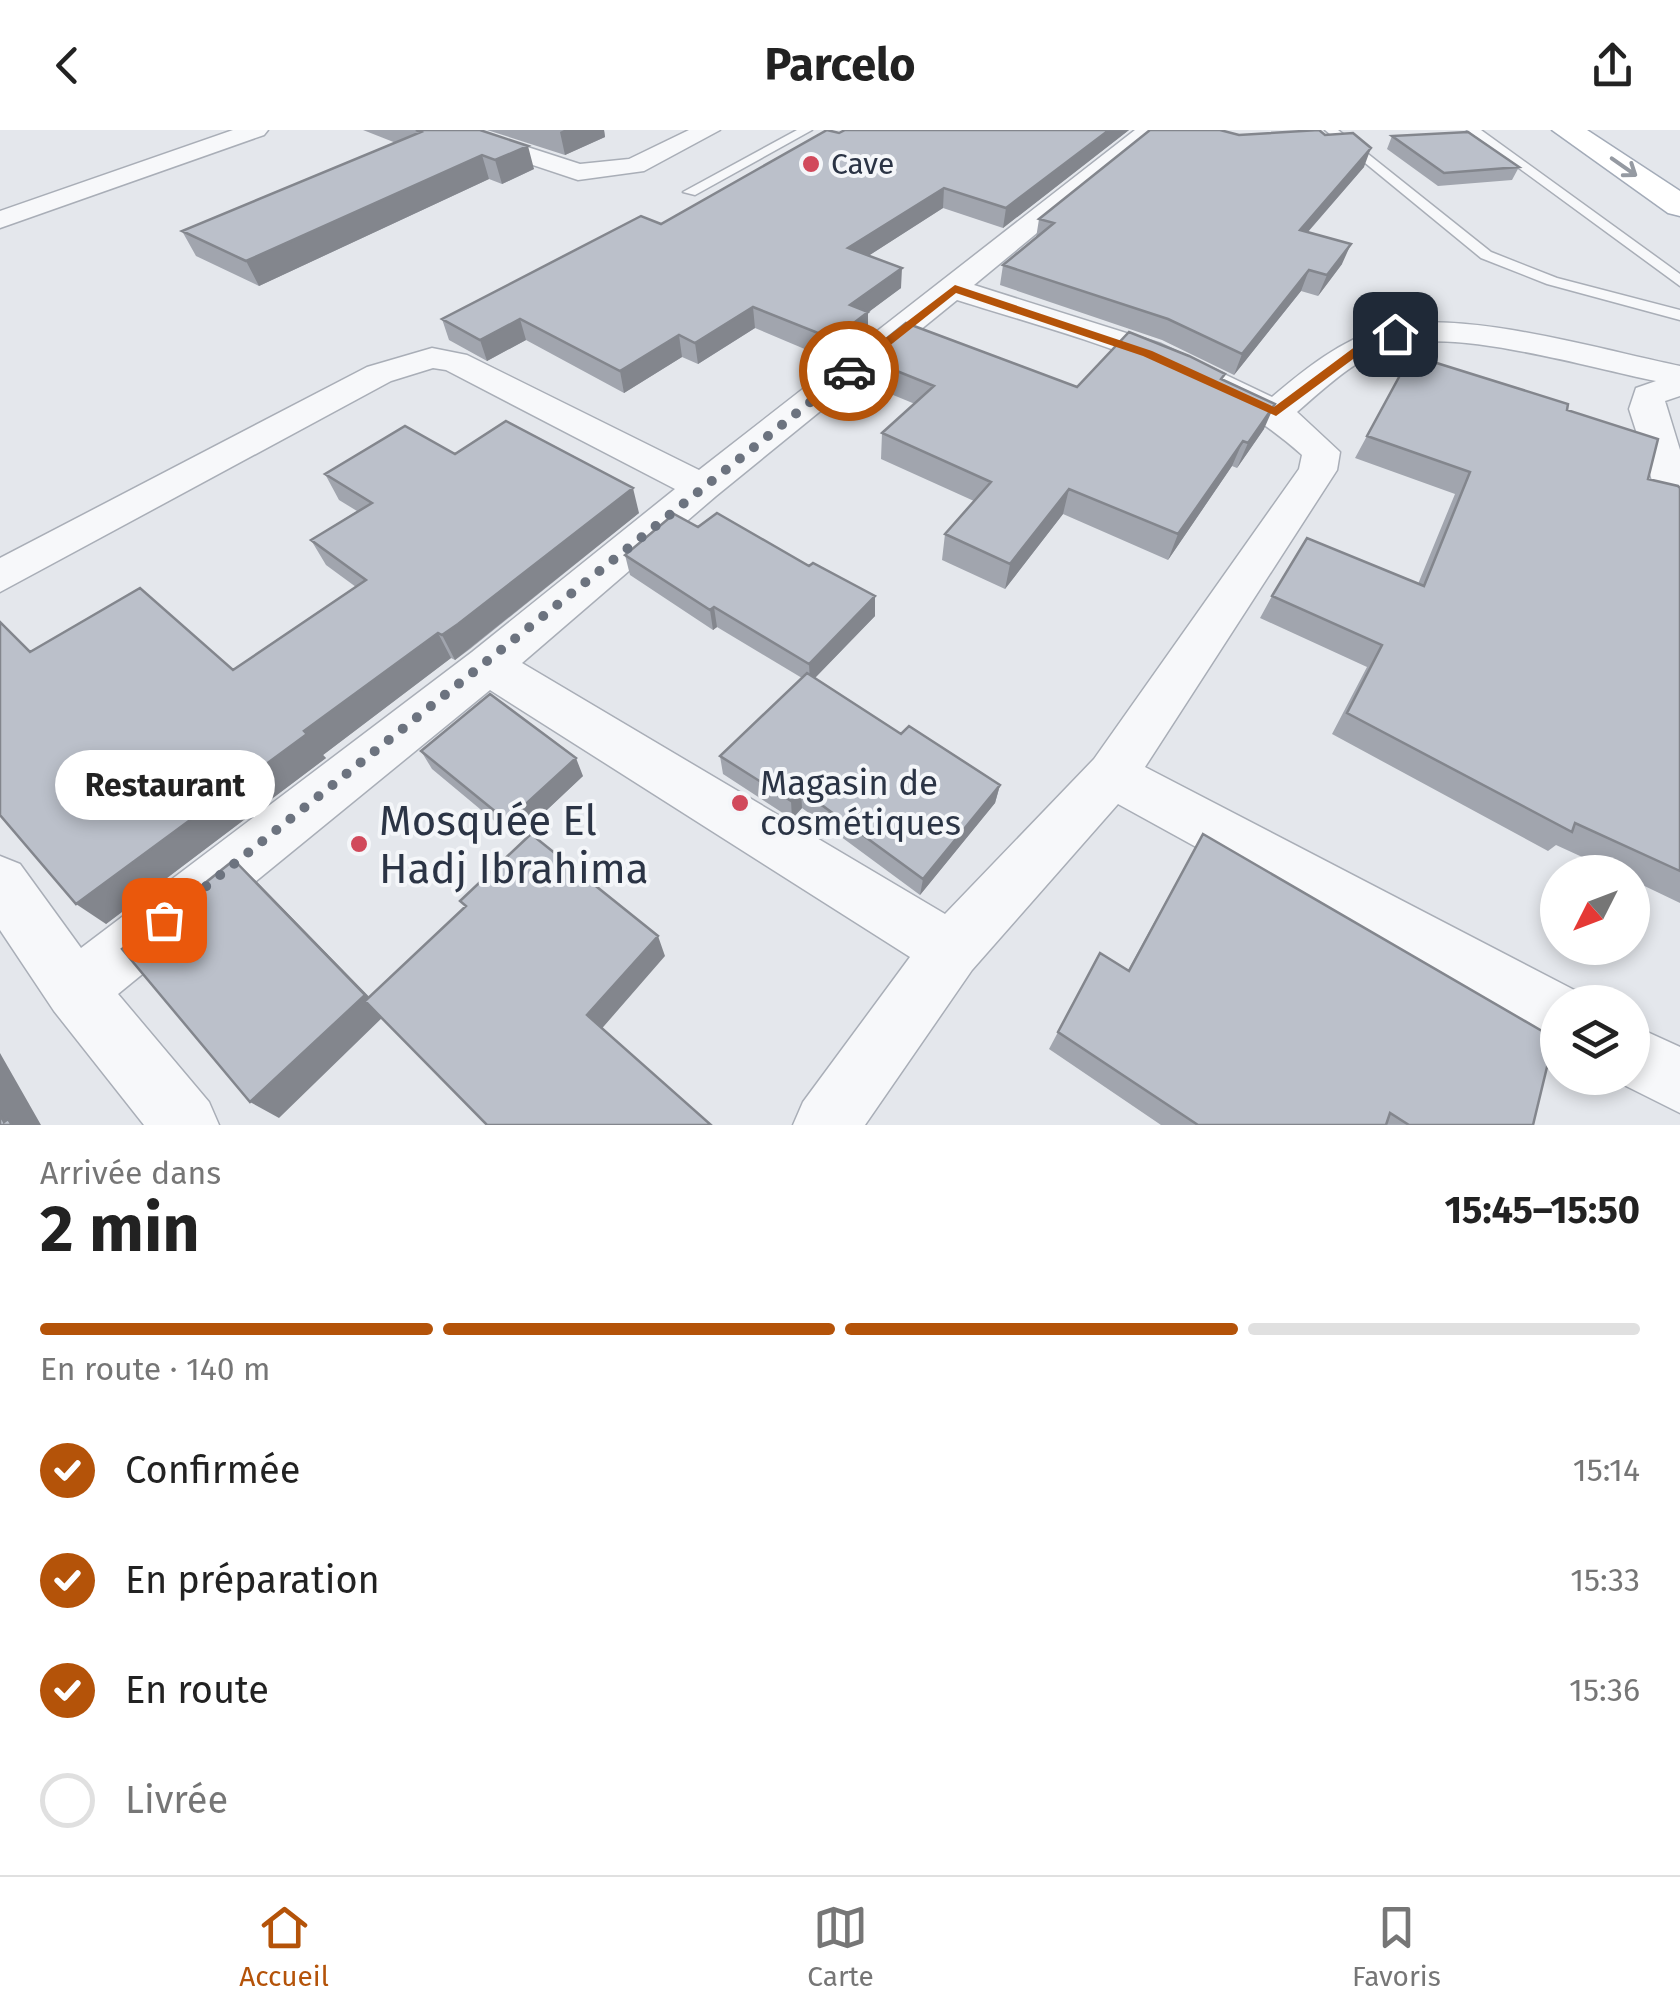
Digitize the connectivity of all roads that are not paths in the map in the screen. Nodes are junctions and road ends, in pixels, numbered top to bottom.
1 (256, 130) edge
2 (451, 130) edge
3 (708, 130) edge
4 (806, 130) edge
5 (1150, 130) edge
6 (1331, 130) edge
7 (1473, 130) edge
8 (1567, 130) edge
9 (690, 192) dead end
10 (1680, 206) edge
11 (0, 220) edge
12 (1680, 281) edge
13 (955, 289) junction
14 (1680, 315) edge
15 (1680, 376) edge
16 (1680, 386) edge
17 (1276, 412) junction
18 (702, 486) junction
19 (1680, 505) edge
20 (0, 576) edge
21 (488, 665) junction
22 (1112, 775) junction
23 (0, 882) edge
24 (951, 950) junction
25 (75, 990) junction
26 (1540, 1006) edge
27 (1650, 1066) edge
28 (1680, 1082) edge
29 (186, 1125) edge
30 (826, 1125) edge

1 - 11 street
2 - 3 street
4 - 9 lane
5 - 13 street
6 - 14 lane
7 - 12 lane
8 -> 10 main road
13 - 17 street
13 - 18 street
15 - 17 street
16 - 19 street
17 - 22 street
18 - 20 street
18 - 21 street
21 - 24 street
21 - 25 street
22 - 24 street
22 - 26 street
23 - 25 street
24 - 30 street
25 - 29 street
27 - 28 street

